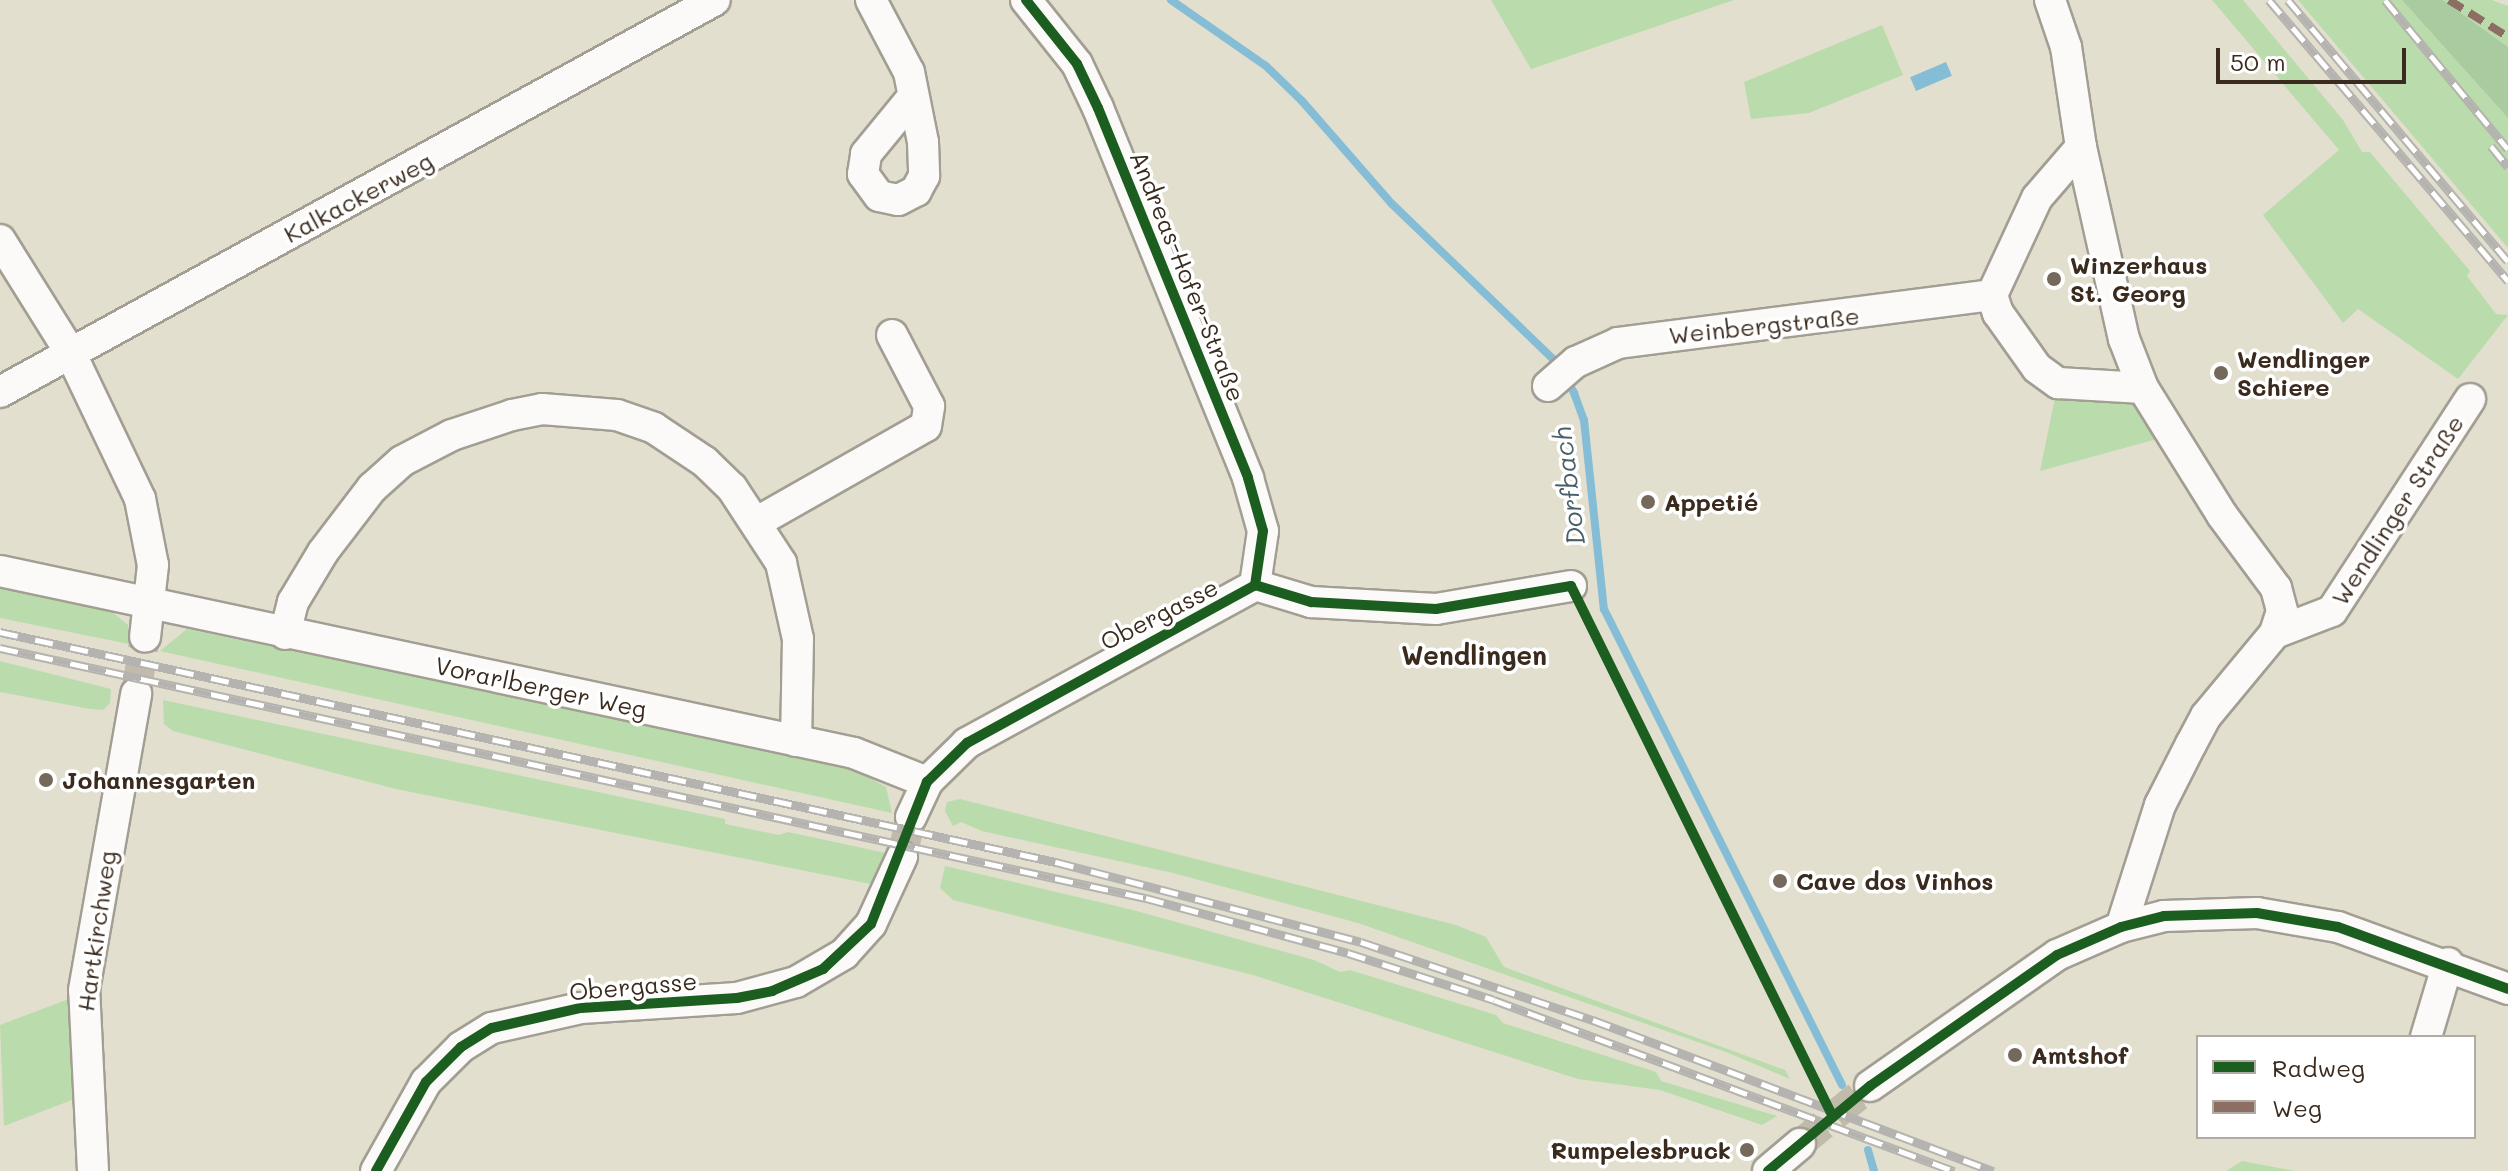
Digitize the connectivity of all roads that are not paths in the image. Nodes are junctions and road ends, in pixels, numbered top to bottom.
1 (715, 0) edge
2 (871, 0) edge
3 (1026, 0) edge
4 (2050, 0) edge
5 (912, 98) dead end
6 (2081, 147) junction
7 (0, 240) edge
8 (1992, 295) junction
9 (892, 335) dead end
10 (70, 352) junction
11 (1558, 378) dead end
12 (2143, 388) junction
13 (0, 392) edge
14 (2470, 399) dead end
15 (757, 522) junction
16 (0, 571) edge
17 (1255, 585) junction
18 (1571, 586) dead end
19 (150, 603) junction
20 (2275, 633) junction
21 (285, 634) junction
22 (145, 637) tunnel mouth
23 (136, 694) tunnel mouth
24 (796, 741) junction
25 (927, 782) junction
26 (911, 817) tunnel mouth
27 (902, 857) tunnel mouth
28 (2121, 927) junction
29 (2448, 963) junction
30 (2508, 989) edge
31 (2427, 1035) edge
32 (1870, 1086) tunnel mouth
33 (1800, 1144) tunnel mouth
34 (93, 1171) edge
35 (376, 1171) edge
36 (1768, 1171) edge

1 - 10 street, Kalkackerweg
2 - 5 street
3 - 17 street, Andreas-Hofer-Straße
4 - 6 street
6 - 8 street
6 - 12 street
7 - 10 street
8 - 11 street, Weinbergstraße
8 - 12 street
9 - 15 street
10 - 13 street, Kalkackerweg
10 - 19 street
12 - 20 street
14 - 20 street, Wendlinger Straße
15 - 21 street
15 - 24 street
16 - 19 street, Vorarlberger Weg
17 - 18 street, Obergasse
17 - 25 street, Obergasse
19 - 21 street, Vorarlberger Weg
19 - 22 street
20 - 28 street, Wendlinger Straße
21 - 24 street, Vorarlberger Weg
23 - 34 street, Hartkirchweg
24 - 25 street, Vorarlberger Weg
25 - 26 street, Obergasse
27 - 35 street, Obergasse
28 - 29 street
28 - 32 street
29 - 30 street
29 - 31 street
33 - 36 street

